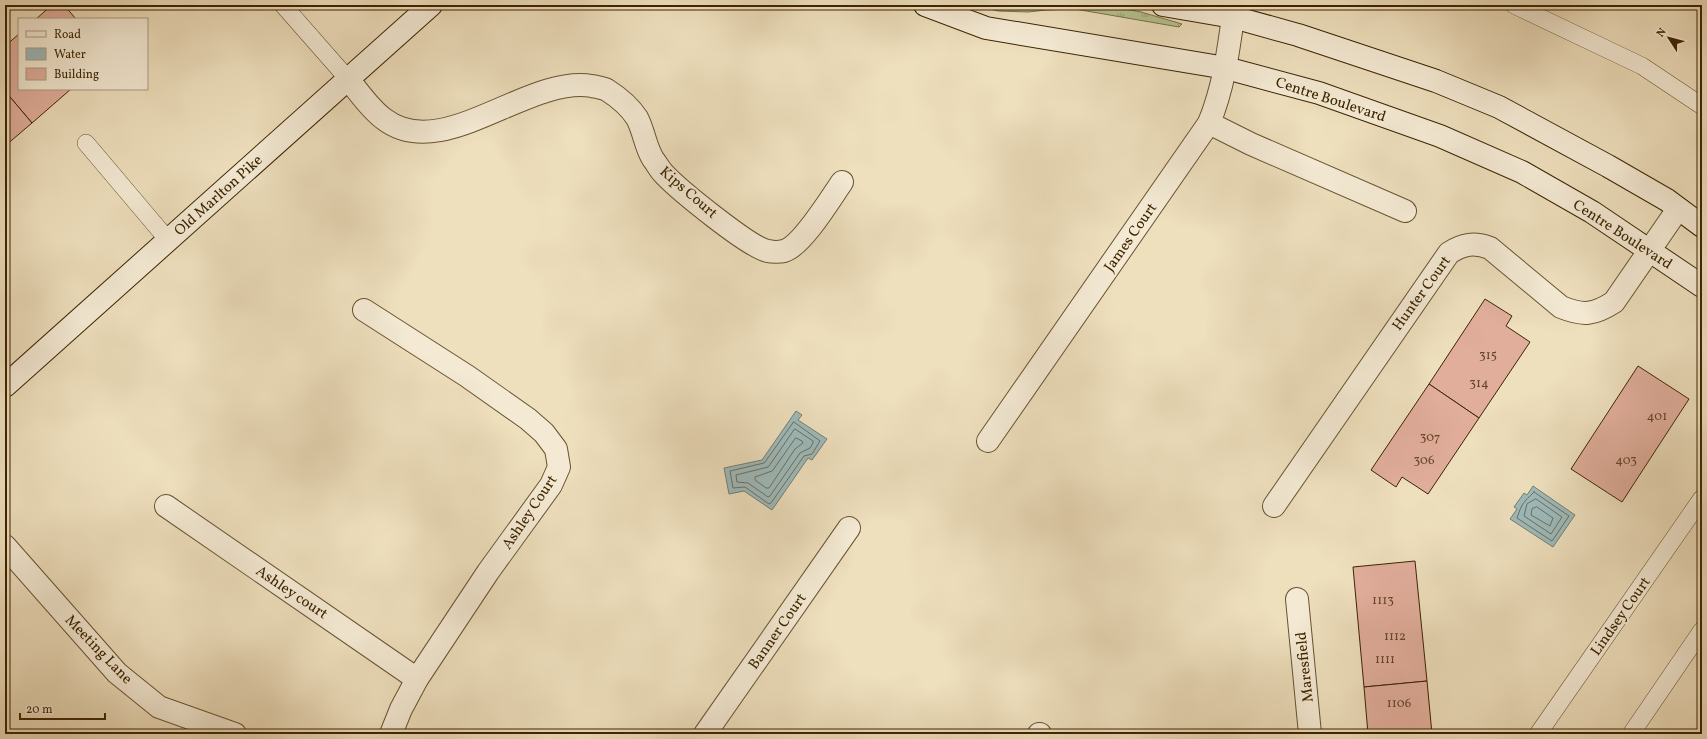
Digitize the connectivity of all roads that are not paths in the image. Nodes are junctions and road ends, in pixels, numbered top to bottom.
1 (283, 5) edge
2 (430, 5) edge
3 (925, 5) edge
4 (1164, 5) edge
5 (1514, 5) edge
6 (1234, 11) edge
7 (1226, 68) junction
8 (348, 79) junction
9 (1702, 106) edge
10 (1209, 123) junction
11 (86, 143) dead end
12 (842, 182) dead end
13 (1678, 209) junction
14 (1405, 211) dead end
15 (1702, 226) edge
16 (168, 240) junction
17 (1650, 252) junction
18 (1702, 286) edge
19 (364, 310) dead end
20 (5, 386) edge
21 (988, 441) dead end
22 (1702, 498) edge
23 (166, 506) dead end
24 (1274, 506) dead end
25 (849, 528) dead end
26 (5, 546) edge
27 (1297, 599) dead end
28 (1702, 630) edge
29 (417, 679) junction
30 (235, 734) edge
31 (391, 734) edge
32 (705, 734) edge
33 (1310, 734) edge
34 (1538, 734) edge
35 (1631, 734) edge

1 - 8 lane
2 - 8 street, Old Marlton Pike
3 - 7 street, Centre Boulevard
4 - 6 street
5 - 9 lane
6 - 7 street, James Court
6 - 13 street
7 - 10 street, James Court
7 - 17 street, Centre Boulevard
8 - 12 street, Kips Court
8 - 16 street, Old Marlton Pike
10 - 14 street
10 - 21 street, James Court
11 - 16 lane
13 - 15 street
13 - 17 street, Hunter Court
16 - 20 street, Old Marlton Pike
17 - 18 street, Centre Boulevard
17 - 24 street, Hunter Court
19 - 29 street, Ashley Court
22 - 34 lane, Lindsey Court
23 - 29 street, Ashley court
25 - 32 street, Banner Court
26 - 30 street, Meeting Lane
27 - 33 street, Maresfield
28 - 35 lane
29 - 31 street, Ashley Court

